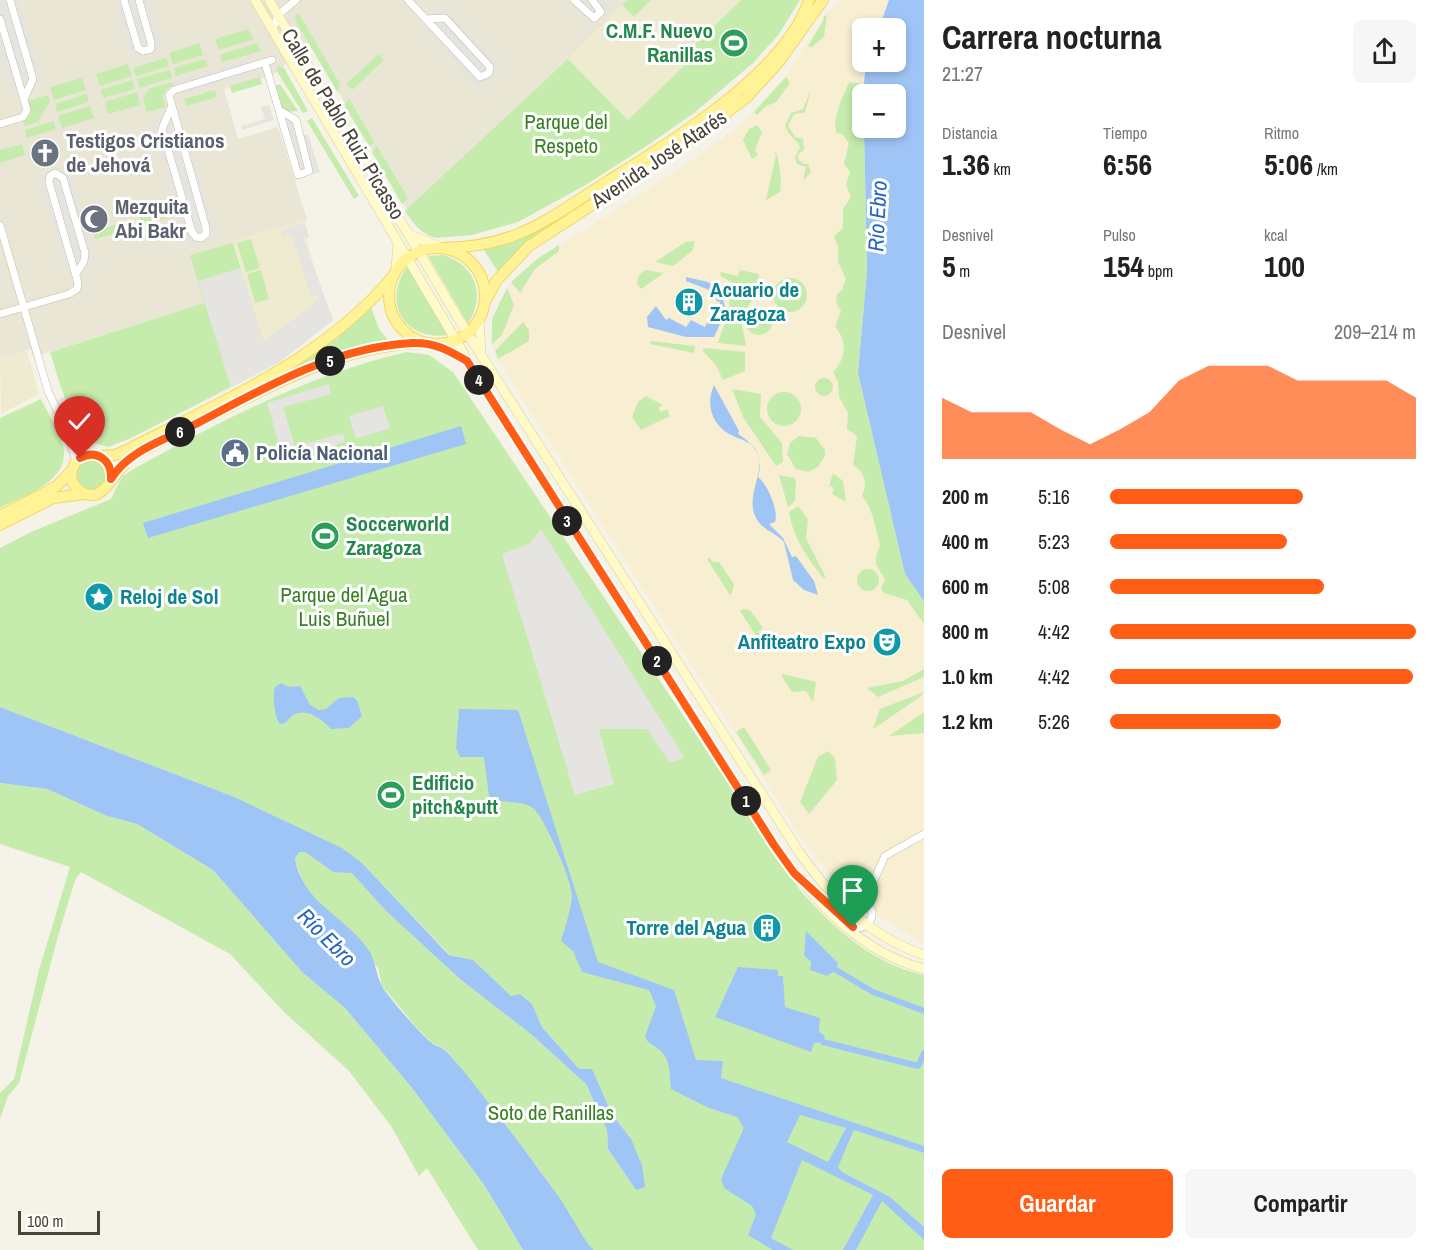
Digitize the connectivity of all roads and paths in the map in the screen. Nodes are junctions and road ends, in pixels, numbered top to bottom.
1 (10, 0) edge
2 (124, 0) edge
3 (139, 0) edge
4 (255, 0) edge
5 (296, 0) edge
6 (408, 0) edge
7 (574, 0) edge
8 (592, 0) edge
9 (809, 0) edge
10 (823, 0) edge
11 (421, 1) edge
12 (270, 2) edge
13 (290, 6) junction
14 (278, 15) junction
15 (423, 16) junction
16 (0, 19) edge
17 (437, 19) junction
18 (284, 25) junction
19 (273, 29) junction
20 (437, 31) junction
21 (33, 81) junction
22 (19, 84) junction
23 (24, 99) junction
24 (171, 108) junction
25 (279, 110) junction
26 (293, 117) junction
27 (0, 124) edge
28 (283, 125) junction
29 (176, 127) junction
30 (162, 129) junction
31 (0, 225) edge
32 (407, 234) junction
33 (398, 241) junction
34 (442, 248) junction
35 (418, 251) junction
36 (407, 257) junction
37 (70, 258) junction
38 (84, 258) junction
39 (394, 273) junction
40 (76, 274) junction
41 (484, 304) junction
42 (24, 307) junction
43 (0, 314) edge
44 (479, 319) junction
45 (467, 333) junction
46 (456, 340) junction
47 (432, 344) junction
48 (482, 358) junction
49 (467, 361) junction
50 (63, 422) junction
51 (95, 455) junction
52 (73, 466) junction
53 (111, 479) junction
54 (84, 494) junction
55 (0, 516) edge
56 (0, 525) edge
57 (924, 834) edge
58 (864, 902) junction
59 (845, 919) junction
60 (865, 926) junction
61 (924, 956) edge
62 (924, 969) edge

1 - 21 street
2 - 3 street
4 - 19 main road, Calle de Pablo Ruiz Picasso
5 - 13 street
6 - 11 street
6 - 15 street
7 - 8 street
9 - 34 main road, Avenida José Atarés
10 - 41 main road, Avenida José Atarés
11 - 15 street
12 - 13 street, Calle de Pablo Ruiz Picasso
12 - 14 main road, Calle de Pablo Ruiz Picasso
13 - 14 street
13 - 18 street
14 - 18 main road, Calle de Pablo Ruiz Picasso
14 - 19 street, Calle de Pablo Ruiz Picasso
15 - 17 street
15 - 20 street
16 - 22 street
17 - 20 street
17 - 20 street
18 - 32 main road, Calle de Pablo Ruiz Picasso
19 - 33 main road, Calle de Pablo Ruiz Picasso
21 - 22 street
21 - 23 street
22 - 23 street
23 - 27 street
24 - 25 street
24 - 29 street
24 - 30 street
25 - 26 street
25 - 28 street
26 - 28 street
26 - 28 street
29 - 30 street
29 - 30 street
31 - 42 street
32 - 34 main road, Calle de Pablo Ruiz Picasso
32 - 35 main road, Calle de Pablo Ruiz Picasso
33 - 36 main road, Calle de Pablo Ruiz Picasso
33 - 39 main road, Calle de Pablo Ruiz Picasso
34 - 35 main road, Avenida José Atarés
34 - 41 main road
35 - 36 main road
35 - 45 main road, Calle de Pablo Ruiz Picasso
36 - 39 main road
36 - 46 main road, Calle de Pablo Ruiz Picasso
37 - 38 street
37 - 38 street
37 - 40 street
38 - 40 street
39 - 47 main road
39 - 51 main road
40 - 42 street
41 - 44 main road, Avenida José Atarés
42 - 43 street
42 - 50 street
44 - 45 main road
44 - 48 main road
45 - 46 main road
45 - 48 main road, Calle de Pablo Ruiz Picasso
46 - 47 main road
46 - 49 main road, Calle de Pablo Ruiz Picasso
47 - 49 main road
47 - 53 main road
48 - 59 main road, Calle de Pablo Ruiz Picasso
49 - 59 main road, Calle de Pablo Ruiz Picasso
50 - 51 street
50 - 52 street
51 - 52 main road
51 - 53 main road
52 - 54 main road
52 - 55 main road
53 - 54 main road
54 - 56 main road
57 - 58 street
58 - 59 street
58 - 60 street
59 - 60 main road
59 - 60 street
59 - 62 main road
60 - 61 main road

